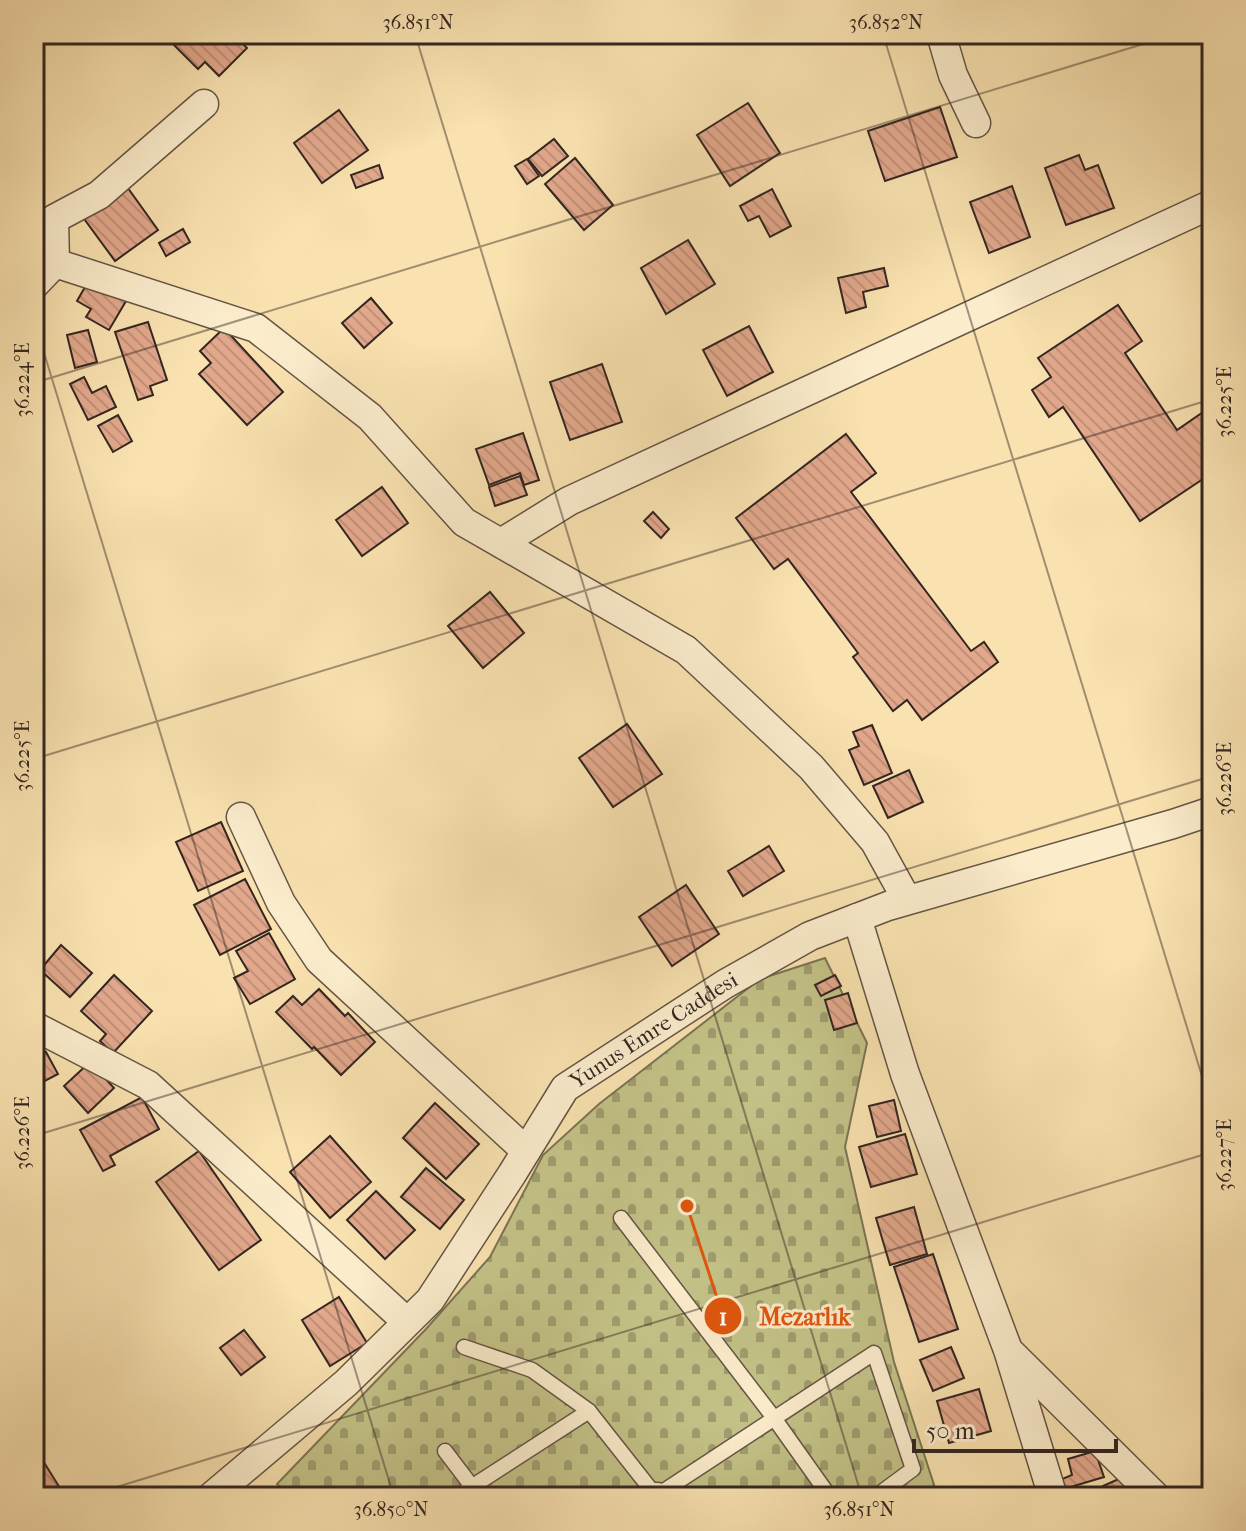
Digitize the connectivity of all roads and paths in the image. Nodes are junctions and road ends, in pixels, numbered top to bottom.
1 (941, 34) edge
2 (204, 104) dead end
3 (976, 123) dead end
4 (1212, 204) edge
5 (34, 240) edge
6 (55, 263) junction
7 (34, 285) edge
8 (501, 543) junction
9 (1212, 811) edge
10 (241, 817) dead end
11 (907, 900) junction
12 (857, 918) junction
13 (34, 1026) edge
14 (526, 1151) junction
15 (621, 1218) dead end
16 (407, 1322) junction
17 (464, 1347) dead end
18 (1008, 1350) junction
19 (589, 1411) junction
20 (774, 1418) junction
21 (445, 1451) dead end
22 (476, 1492) edge
23 (211, 1497) edge
24 (456, 1497) edge
25 (656, 1497) edge
26 (830, 1497) edge
27 (875, 1497) edge
28 (1053, 1497) edge
29 (1156, 1497) edge

1 - 3 street
2 - 6 street
4 - 8 street
5 - 6 street
6 - 7 street
6 - 8 street
8 - 11 street
9 - 11 street, Yunus Emre Caddesi
10 - 14 street
11 - 12 street, Yunus Emre Caddesi
12 - 14 street, Yunus Emre Caddesi
12 - 18 street
13 - 16 street
14 - 16 street, Yunus Emre Caddesi
15 - 20 lane
16 - 23 street, Yunus Emre Caddesi
17 - 19 lane
18 - 28 street
18 - 29 street
19 - 22 lane
19 - 25 lane
20 - 25 lane
20 - 26 lane
20 - 27 lane
21 - 22 lane
22 - 24 lane

